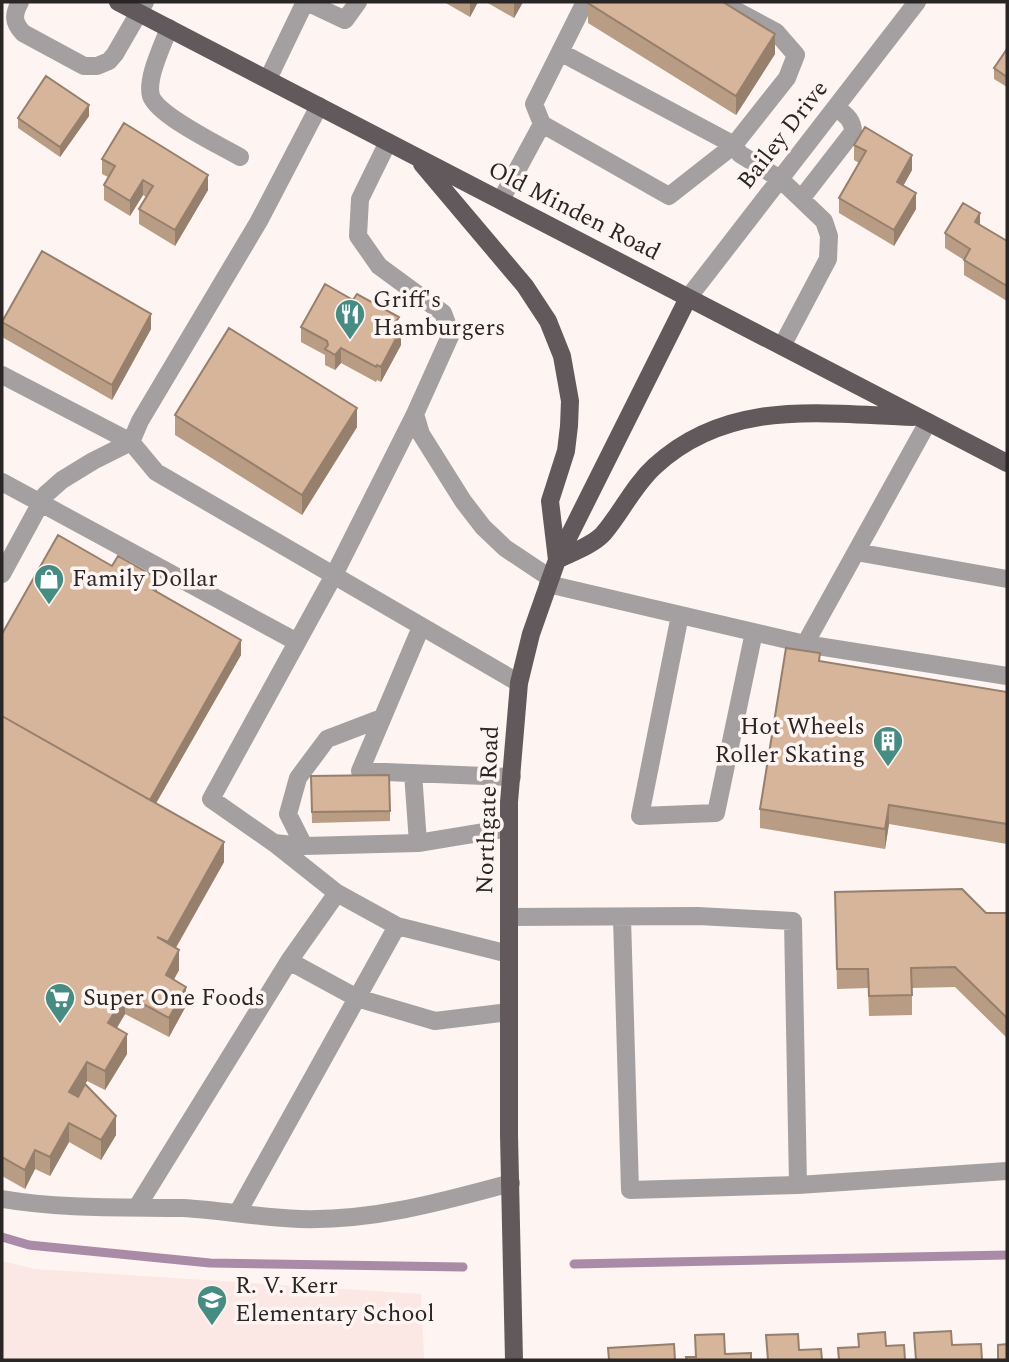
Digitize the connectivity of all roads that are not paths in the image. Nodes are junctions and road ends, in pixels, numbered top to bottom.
1 (20, 2) edge
2 (118, 2) edge
3 (306, 2) edge
4 (358, 2) edge
5 (585, 2) edge
6 (720, 2) edge
7 (917, 2) edge
8 (142, 7) edge
9 (169, 28) junction
10 (9, 29) edge
11 (560, 52) junction
12 (268, 79) junction
13 (319, 106) junction
14 (836, 107) junction
15 (542, 124) junction
16 (388, 142) junction
17 (734, 145) junction
18 (415, 156) junction
19 (240, 157) dead end
20 (780, 179) junction
21 (801, 199) junction
22 (501, 200) junction
23 (688, 298) junction
24 (782, 346) junction
25 (2, 375) edge
26 (415, 414) junction
27 (924, 420) junction
28 (131, 442) junction
29 (1007, 463) edge
30 (2, 482) edge
31 (41, 503) junction
32 (856, 552) junction
33 (557, 560) junction
34 (3, 569) edge
35 (334, 575) junction
36 (1007, 579) edge
37 (549, 581) junction
38 (680, 615) junction
39 (421, 627) junction
40 (754, 632) junction
41 (297, 642) junction
42 (805, 643) junction
43 (1007, 676) edge
44 (519, 683) junction
45 (382, 718) junction
46 (412, 773) junction
47 (512, 777) junction
48 (509, 828) junction
49 (274, 843) junction
50 (418, 844) junction
51 (304, 846) junction
52 (337, 893) junction
53 (509, 917) junction
54 (622, 918) junction
55 (397, 926) junction
56 (509, 954) junction
57 (289, 961) junction
58 (356, 998) junction
59 (509, 1012) junction
60 (1007, 1171) edge
61 (511, 1183) junction
62 (798, 1185) junction
63 (2, 1199) edge
64 (137, 1207) junction
65 (238, 1212) junction
66 (514, 1360) edge

1 - 10 street
2 - 8 main road, Old Minden Road
3 - 4 street
3 - 12 street
5 - 11 street
6 - 17 street
7 - 14 street, Bailey Drive
8 - 9 main road, Old Minden Road
8 - 10 street
9 - 12 main road, Old Minden Road
9 - 19 street
11 - 15 street
11 - 17 street
12 - 13 main road, Old Minden Road
13 - 16 main road, Old Minden Road
13 - 28 street
14 - 20 street, Bailey Drive
14 - 21 street
15 - 17 street
15 - 22 street
16 - 18 main road, Old Minden Road
16 - 26 street
17 - 20 street
18 - 22 main road, Old Minden Road
18 - 33 main road
20 - 21 street
20 - 23 street, Bailey Drive
21 - 24 street
22 - 23 main road, Old Minden Road
23 - 24 main road, Old Minden Road
23 - 33 main road, Northgate Road
24 - 27 main road, Old Minden Road
25 - 28 street
26 - 35 street
26 - 37 street
27 - 29 main road, Old Minden Road
27 - 32 street
27 - 33 main road
28 - 31 street
28 - 35 street
30 - 31 street
31 - 34 street
31 - 41 street
32 - 36 street
32 - 42 street
33 - 37 main road, Northgate Road
35 - 39 street
35 - 41 street
37 - 38 street
37 - 44 main road, Northgate Road
38 - 40 street
38 - 40 street
39 - 44 street
39 - 45 street
40 - 42 street
41 - 49 street
42 - 43 street
44 - 47 main road, Northgate Road
45 - 46 street
45 - 51 street
46 - 47 street
46 - 50 street
47 - 48 main road, Northgate Road
48 - 50 street
48 - 53 main road, Northgate Road
49 - 51 street
49 - 52 street
50 - 51 street
52 - 55 street
52 - 57 street
53 - 54 street
53 - 56 main road, Northgate Road
54 - 62 street
54 - 62 street
55 - 56 street
55 - 58 street
56 - 59 main road, Northgate Road
57 - 58 street
57 - 64 street
58 - 59 street
58 - 65 street
59 - 61 main road, Northgate Road
60 - 62 street
61 - 65 street
61 - 66 main road, Northgate Road
63 - 64 street
64 - 65 street

